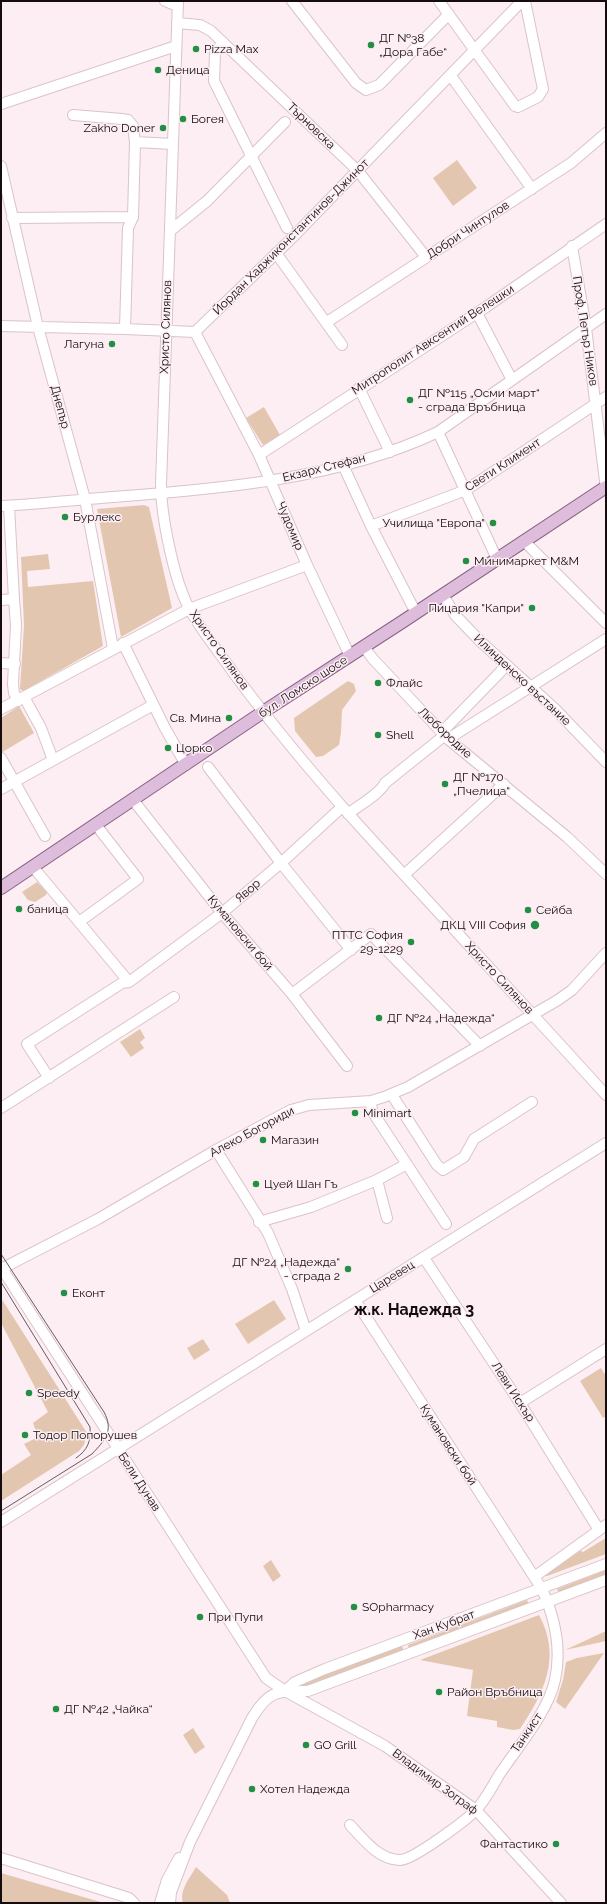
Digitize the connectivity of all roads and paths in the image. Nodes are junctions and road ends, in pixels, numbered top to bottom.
1 (165, 1) edge
2 (292, 1) edge
3 (439, 1) edge
4 (524, 1) edge
5 (178, 4) edge
6 (449, 14) junction
7 (177, 23) junction
8 (223, 42) junction
9 (176, 46) junction
10 (475, 50) junction
11 (451, 76) junction
12 (1, 104) edge
13 (73, 115) dead end
14 (285, 122) dead end
15 (606, 134) edge
16 (135, 142) junction
17 (173, 144) junction
18 (251, 155) junction
19 (1, 166) edge
20 (358, 171) junction
21 (532, 189) junction
22 (133, 217) junction
23 (12, 218) junction
24 (606, 224) edge
25 (287, 228) dead end
26 (170, 231) junction
27 (572, 246) junction
28 (276, 253) junction
29 (426, 257) junction
30 (477, 313) junction
31 (606, 314) edge
32 (327, 322) junction
33 (1, 326) edge
34 (38, 327) junction
35 (125, 328) junction
36 (586, 328) junction
37 (166, 331) junction
38 (195, 332) junction
39 (342, 345) dead end
40 (512, 380) junction
41 (359, 388) junction
42 (606, 397) edge
43 (596, 404) junction
44 (438, 432) junction
45 (390, 452) junction
46 (259, 455) junction
47 (343, 465) junction
48 (270, 481) junction
49 (606, 488) edge
50 (466, 490) junction
51 (161, 493) junction
52 (85, 499) junction
53 (5, 506) edge
54 (370, 526) junction
55 (524, 541) junction
56 (497, 559) junction
57 (307, 565) junction
58 (443, 595) junction
59 (14, 599) junction
60 (1, 600) edge
61 (190, 609) junction
62 (416, 613) junction
63 (606, 623) edge
64 (606, 639) edge
65 (123, 643) junction
66 (364, 647) junction
67 (113, 648) junction
68 (350, 656) junction
69 (1, 663) edge
70 (15, 664) junction
71 (507, 666) junction
72 (531, 688) junction
73 (21, 699) junction
74 (153, 705) junction
75 (1, 709) edge
76 (263, 712) junction
77 (445, 735) junction
78 (1, 758) edge
79 (53, 760) junction
80 (606, 762) edge
81 (186, 765) junction
82 (208, 767) dead end
83 (15, 781) junction
84 (504, 784) junction
85 (1, 789) edge
86 (133, 800) junction
87 (345, 810) junction
88 (96, 825) junction
89 (45, 836) dead end
90 (281, 863) junction
91 (33, 867) junction
92 (606, 874) edge
93 (404, 875) junction
94 (1, 888) edge
95 (222, 913) junction
96 (79, 922) junction
97 (351, 950) junction
98 (606, 954) edge
99 (129, 982) junction
100 (292, 994) junction
101 (174, 997) dead end
102 (534, 1015) junction
103 (480, 1046) junction
104 (347, 1066) dead end
105 (48, 1078) junction
106 (392, 1094) junction
107 (606, 1095) edge
108 (371, 1101) junction
109 (532, 1102) dead end
110 (2, 1104) edge
111 (606, 1143) edge
112 (216, 1150) junction
113 (407, 1164) junction
114 (377, 1180) junction
115 (387, 1218) dead end
116 (259, 1222) junction
117 (446, 1224) dead end
118 (424, 1258) junction
119 (1, 1268) edge
120 (356, 1300) junction
121 (306, 1331) junction
122 (606, 1349) edge
123 (520, 1402) junction
124 (118, 1449) junction
125 (1, 1522) edge
126 (602, 1527) edge
127 (606, 1564) edge
128 (534, 1577) junction
129 (606, 1580) edge
130 (542, 1589) junction
131 (548, 1602) junction
132 (285, 1691) junction
133 (476, 1810) junction
134 (350, 1825) dead end
135 (190, 1842) junction
136 (1, 1858) edge
137 (134, 1903) edge
138 (160, 1903) edge
139 (170, 1903) edge
140 (561, 1903) edge

1 - 5 street
2 - 6 street
3 - 6 street
4 - 10 street, Йордан Хаджиконстантинов-Джинот
4 - 10 street
5 - 7 street, Христо Силянов
6 - 10 street
7 - 8 street, Търновска
7 - 9 street, Христо Силянов
8 - 18 street
8 - 20 street, Търновска
9 - 12 street
9 - 17 street, Христо Силянов
10 - 11 street, Йордан Хаджиконстантинов-Джинот
11 - 20 street, Йордан Хаджиконстантинов-Джинот
11 - 21 street
13 - 16 street
14 - 18 street
15 - 21 street, Добри Чинтулов
16 - 17 street
16 - 22 street
17 - 26 street, Христо Силянов
18 - 25 street
18 - 26 street
19 - 23 street, Днепър
20 - 28 street, Йордан Хаджиконстантинов-Джинот
20 - 29 street, Търновска
21 - 29 street, Добри Чинтулов
22 - 23 street
22 - 35 street
23 - 34 street, Днепър
24 - 27 street, Митрополит Авксентий Велешки
26 - 37 street, Христо Силянов
27 - 30 street, Митрополит Авксентий Велешки
27 - 36 street, Проф. Петър Ников
28 - 32 street
28 - 38 street, Йордан Хаджиконстантинов-Джинот
29 - 32 street, Добри Чинтулов
30 - 40 street
30 - 41 street, Митрополит Авксентий Велешки
31 - 36 street, Екзарх Стефан
32 - 39 street
33 - 34 street
34 - 35 street
34 - 52 street, Днепър
35 - 37 street
36 - 40 street, Екзарх Стефан
36 - 43 street, Проф. Петър Ников
37 - 38 street
37 - 51 street, Христо Силянов
38 - 46 street, Чудомир
40 - 44 street, Екзарх Стефан
41 - 45 street
41 - 46 street, Митрополит Авксентий Велешки
42 - 43 street, Свети Климент
43 - 49 street, Проф. Петър Ников
43 - 50 street, Свети Климент
44 - 45 street, Екзарх Стефан
44 - 50 street
45 - 47 street, Екзарх Стефан
46 - 48 street, Чудомир
47 - 48 street, Екзарх Стефан
47 - 54 street
48 - 51 street, Екзарх Стефан
48 - 57 street, Чудомир
49 - 55 main road, бул. Ломско шосе
50 - 54 street, Свети Климент
50 - 56 street
51 - 52 street, Екзарх Стефан
51 - 61 street, Христо Силянов
52 - 53 street, Екзарх Стефан
52 - 67 street, Днепър
53 - 59 street
54 - 62 street
55 - 56 main road, бул. Ломско шосе
55 - 63 street
56 - 58 main road, бул. Ломско шосе
57 - 61 street
57 - 68 street, Чудомир
58 - 62 main road, бул. Ломско шосе
58 - 71 street, Илинденско въстание
59 - 60 street
59 - 70 street
61 - 65 street
61 - 76 street, Христо Силянов
62 - 66 main road, бул. Ломско шосе
64 - 72 street
65 - 67 street
65 - 74 street
66 - 68 main road, бул. Ломско шосе
66 - 77 street, Любородие
67 - 73 street
68 - 76 main road, бул. Ломско шосе
69 - 70 street
70 - 73 street
71 - 72 street, Илинденско въстание
71 - 77 street
72 - 77 street
72 - 80 street, Илинденско въстание
73 - 75 street
73 - 79 street
74 - 79 street
74 - 81 street
76 - 81 main road, бул. Ломско шосе
76 - 87 street, Христо Силянов
77 - 84 street, Любородие
77 - 87 street, Явор
78 - 83 street
79 - 83 street
81 - 86 main road, бул. Ломско шосе
82 - 90 street
83 - 85 street
83 - 89 street
84 - 92 street, Любородие
84 - 93 street
86 - 88 main road, бул. Ломско шосе
86 - 95 street, Кумановски бой
87 - 90 street, Явор
87 - 93 street, Христо Силянов
88 - 91 main road, бул. Ломско шосе
88 - 96 street
90 - 95 street, Явор
90 - 97 street
91 - 94 main road, бул. Ломско шосе
91 - 96 street
93 - 102 street, Христо Силянов
95 - 99 street, Явор
95 - 100 street, Кумановски бой
96 - 99 street
97 - 100 street
97 - 103 street
98 - 102 street, Алеко Богориди
99 - 105 street, Явор
100 - 104 street, Кумановски бой
101 - 105 street
102 - 103 street, Алеко Богориди
102 - 107 street, Христо Силянов
103 - 106 street, Алеко Богориди
105 - 110 street
106 - 108 street, Алеко Богориди
106 - 109 street
108 - 112 street, Алеко Богориди
108 - 113 street
111 - 118 street, Царевец
112 - 116 street
112 - 119 street, Алеко Богориди
113 - 114 street
113 - 117 street
114 - 115 street
114 - 116 street
116 - 121 street
118 - 120 street, Царевец
118 - 123 street, Леви Искър
119 - 124 street, Бели Дунав
120 - 121 street, Царевец
120 - 128 street, Кумановски бой
121 - 124 street, Царевец
122 - 123 street
123 - 126 street, Леви Искър
124 - 125 street, Царевец
124 - 132 street, Бели Дунав
126 - 128 street
127 - 130 street, Хан Кубрат
128 - 130 street, Кумановски бой
129 - 131 street, Хан Кубрат
130 - 131 street, Танкист
130 - 132 street, Хан Кубрат
131 - 132 street, Хан Кубрат
131 - 133 street, Танкист
132 - 133 street, Владимир Зограф
132 - 135 street, Хан Кубрат
133 - 134 street, Танкист
133 - 140 street, Владимир Зограф
135 - 138 street, Хан Кубрат
135 - 139 street, Хан Кубрат
136 - 137 street

